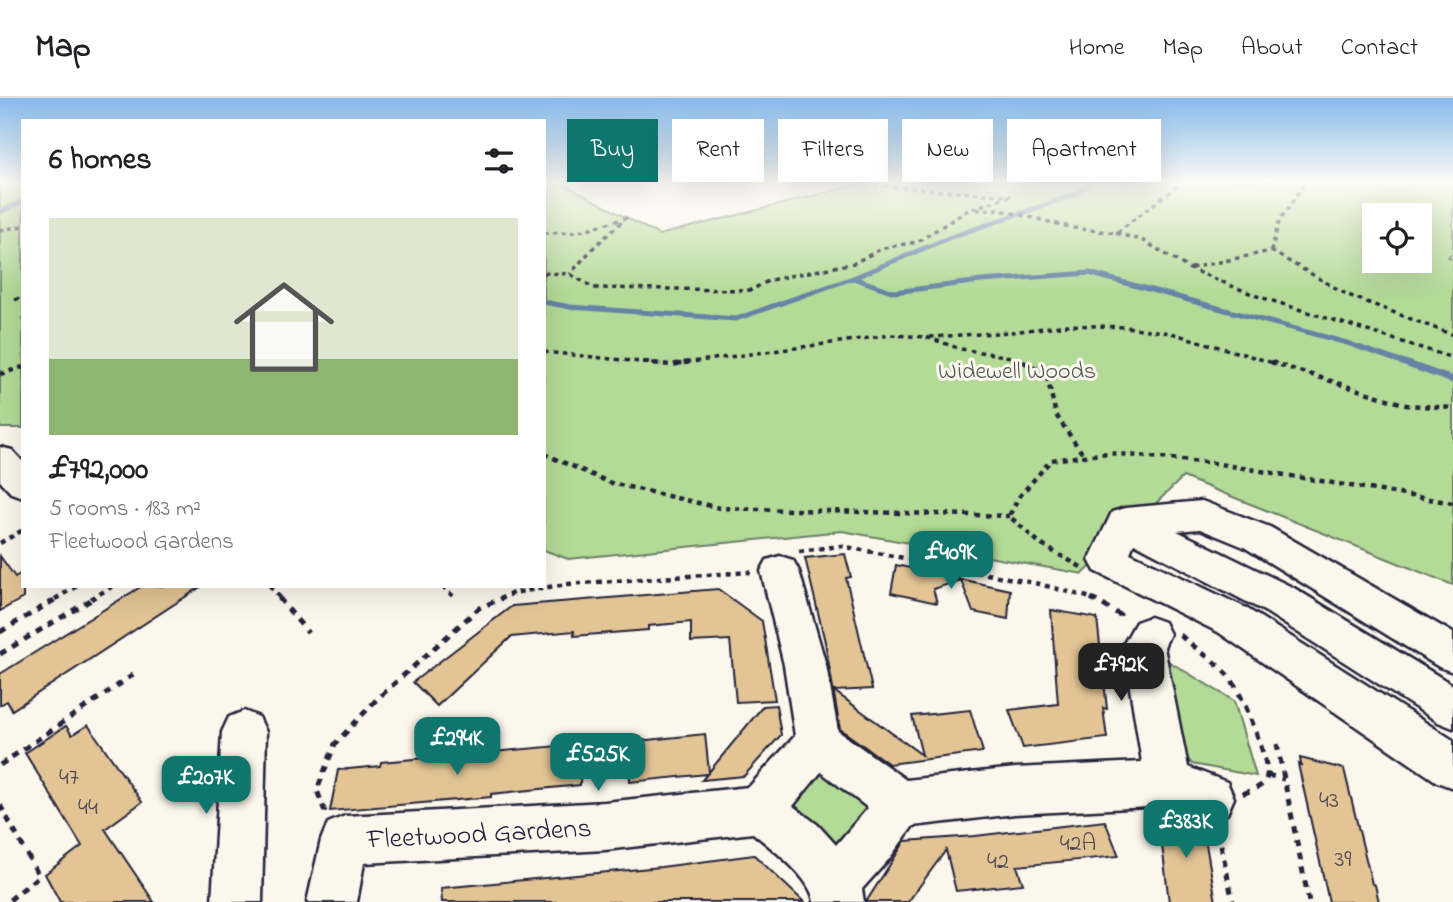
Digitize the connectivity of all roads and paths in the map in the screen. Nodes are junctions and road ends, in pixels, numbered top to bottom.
1 (624, 219) edge
2 (625, 219) edge
3 (954, 219) edge
4 (1030, 219) edge
5 (1135, 219) edge
6 (1281, 219) edge
7 (21, 226) edge
8 (1, 229) edge
9 (546, 233) edge
10 (1116, 233) junction
11 (1271, 251) junction
12 (1190, 269) junction
13 (546, 273) edge
14 (570, 274) junction
15 (21, 297) edge
16 (15, 300) dead end
17 (1453, 335) edge
18 (926, 337) junction
19 (546, 352) edge
20 (1453, 358) edge
21 (21, 368) edge
22 (0, 374) edge
23 (1453, 408) edge
24 (546, 455) edge
25 (1084, 456) dead end
26 (0, 459) edge
27 (21, 482) edge
28 (1009, 516) dead end
29 (1125, 522) junction
30 (21, 531) edge
31 (1266, 542) junction
32 (0, 543) edge
33 (780, 571) junction
34 (1237, 578) junction
35 (75, 588) edge
36 (110, 588) edge
37 (272, 588) edge
38 (444, 588) edge
39 (543, 588) edge
40 (546, 588) edge
41 (455, 598) dead end
42 (1216, 612) junction
43 (0, 632) edge
44 (308, 633) dead end
45 (1146, 640) joint
46 (0, 654) edge
47 (1453, 654) edge
48 (136, 673) dead end
49 (1238, 689) dead end
50 (1453, 708) edge
51 (244, 732) dead end
52 (818, 743) junction
53 (1277, 744) dead end
54 (1452, 763) edge
55 (0, 765) edge
56 (1267, 775) junction
57 (1284, 779) junction
58 (1168, 783) junction
59 (1211, 798) junction
60 (900, 804) junction
61 (0, 805) edge
62 (760, 809) junction
63 (345, 840) junction
64 (838, 892) edge
65 (6, 902) edge
66 (237, 902) edge
67 (332, 902) edge
68 (1233, 902) edge
69 (1309, 902) edge

1 - 9 path
2 - 14 path
3 - 14 path
4 - 10 path
5 - 10 path
6 - 11 path
7 - 8 path
10 - 12 path
11 - 12 path
11 - 17 path
12 - 20 path
13 - 14 path
15 - 16 path
18 - 19 path
18 - 23 path
18 - 25 path
21 - 22 path
24 - 28 path
26 - 27 street
29 - 31 street
29 - 34 street
29 - 42 street
30 - 32 path
31 - 34 street
31 - 47 street
33 - 40 path
33 - 45 path
33 - 52 street
34 - 42 street
34 - 50 street
35 - 43 path
36 - 46 path
37 - 44 path
38 - 41 path
39 - 63 path
42 - 54 street
45 - 58 street
48 - 55 path
49 - 56 path
51 - 66 street
52 - 60 street
52 - 62 street
53 - 57 path
56 - 57 path
56 - 59 path
57 - 69 path
58 - 59 street
58 - 60 street
59 - 68 path
60 - 64 street
61 - 65 path
62 - 63 street, Fleetwood Gardens
62 - 64 street
63 - 67 street, Fleetwood Gardens

